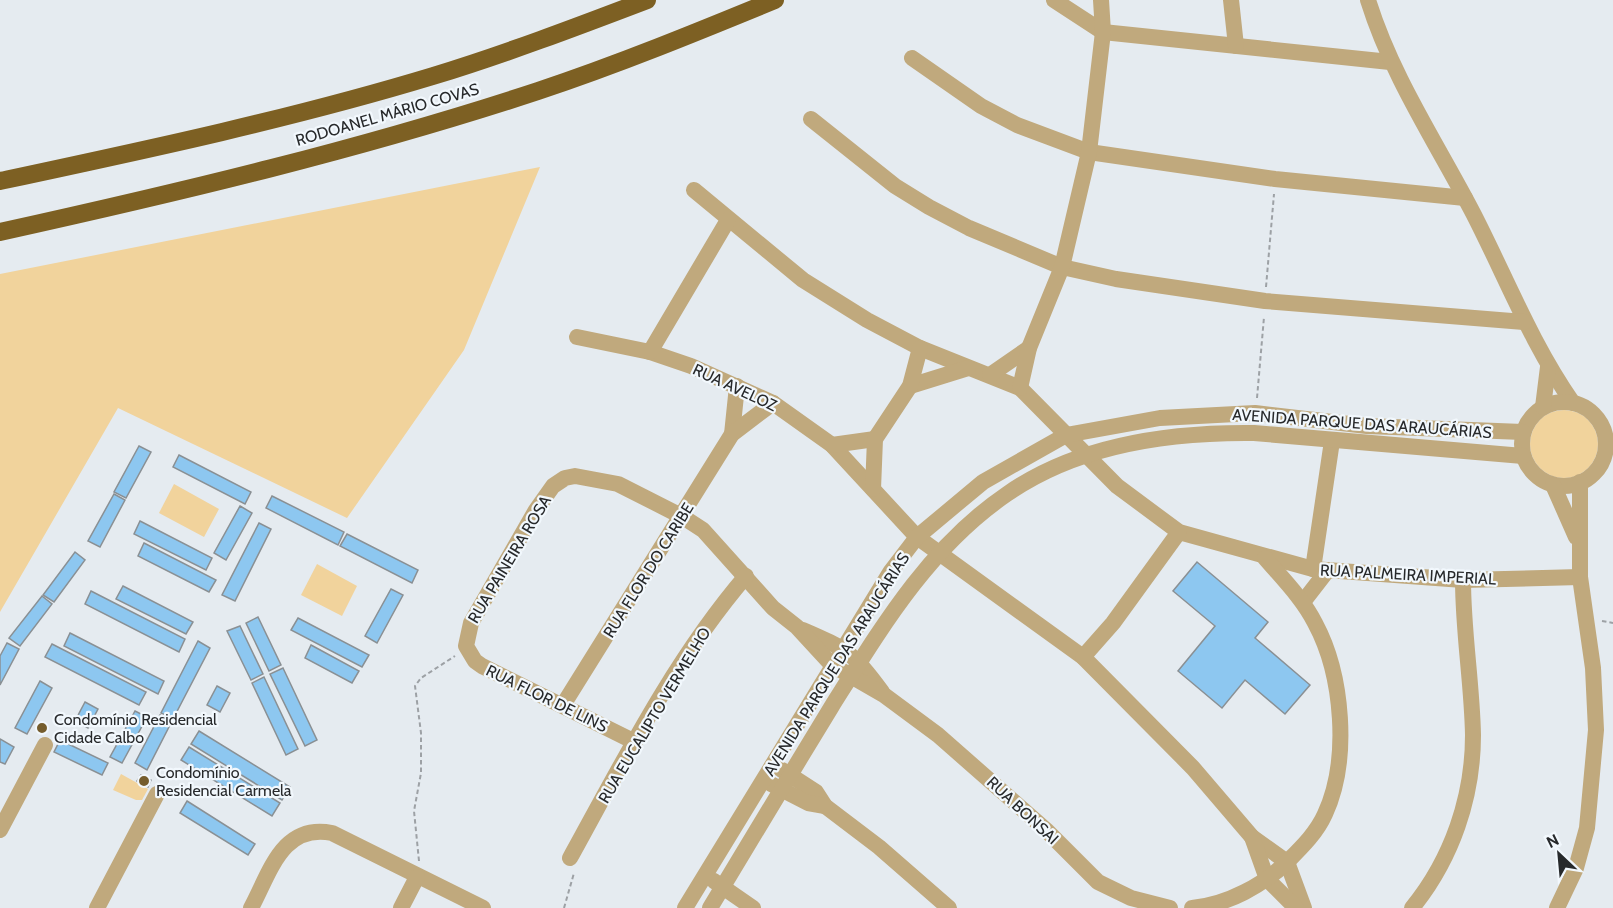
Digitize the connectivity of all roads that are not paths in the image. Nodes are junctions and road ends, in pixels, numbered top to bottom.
1 (647, 0) edge
2 (775, 0) edge
3 (1054, 0) edge
4 (1101, 0) edge
5 (1231, 0) edge
6 (1368, 0) edge
7 (1102, 32) junction
8 (1236, 46) junction
9 (912, 58) dead end
10 (1390, 62) junction
11 (811, 119) dead end
12 (1089, 152) junction
13 (0, 181) edge
14 (694, 190) dead end
15 (1465, 198) junction
16 (728, 220) junction
17 (0, 232) edge
18 (1062, 267) junction
19 (1524, 322) junction
20 (577, 337) dead end
21 (920, 348) junction
22 (1029, 348) junction
23 (650, 352) junction
24 (1548, 367) junction
25 (968, 368) junction
26 (990, 375) junction
27 (737, 386) junction
28 (910, 386) junction
29 (1020, 388) junction
30 (773, 403) junction
31 (1573, 403) junction
32 (1543, 407) junction
33 (1523, 432) junction
34 (732, 434) junction
35 (1066, 435) junction
36 (875, 439) junction
37 (1332, 441) junction
38 (832, 445) junction
39 (1088, 456) junction
40 (1523, 456) junction
41 (1580, 482) junction
42 (1553, 485) junction
43 (873, 489) junction
44 (683, 517) junction
45 (1179, 532) junction
46 (916, 537) junction
47 (1578, 544) junction
48 (939, 552) junction
49 (1265, 558) junction
50 (1320, 570) junction
51 (746, 576) junction
52 (1580, 577) junction
53 (1463, 580) junction
54 (1303, 602) junction
55 (797, 627) junction
56 (466, 646) joint
57 (843, 647) junction
58 (1083, 657) junction
59 (859, 661) junction
60 (832, 665) junction
61 (850, 677) junction
62 (884, 695) junction
63 (563, 705) junction
64 (635, 742) junction
65 (45, 746) dead end
66 (773, 764) junction
67 (790, 774) junction
68 (763, 780) junction
69 (780, 790) junction
70 (157, 794) dead end
71 (825, 806) junction
72 (0, 830) edge
73 (1252, 837) junction
74 (570, 858) road end
75 (1287, 862) junction
76 (704, 875) junction
77 (417, 878) junction
78 (1267, 879) junction
79 (723, 887) junction
80 (97, 908) edge
81 (251, 908) edge
82 (401, 908) edge
83 (483, 908) edge
84 (685, 908) edge
85 (710, 908) edge
86 (753, 908) edge
87 (949, 908) edge
88 (1170, 908) edge
89 (1192, 908) edge
90 (1296, 908) edge
91 (1304, 908) edge
92 (1412, 908) edge
93 (1557, 908) edge

1 - 13 highway, RODOANEL MÁRIO COVAS
2 - 17 highway, RODOANEL MÁRIO COVAS
3 - 7 street
4 - 7 street
5 - 8 street
6 - 10 street
7 - 8 street
7 - 12 street
8 - 10 street
9 - 12 street
10 - 15 street
11 - 18 street
12 - 15 street
12 - 18 street
14 - 16 street
15 - 19 street
16 - 21 street
16 - 23 street
18 - 19 street
18 - 22 street
19 - 24 street
20 - 23 street, RUA AVELOZ
21 - 25 street
21 - 28 street
22 - 26 street
22 - 29 street
23 - 27 street, RUA AVELOZ
24 - 31 street
24 - 32 street
25 - 26 street
25 - 28 street
26 - 29 street
27 - 30 street, RUA AVELOZ
27 - 34 street
28 - 36 street
29 - 35 street, RUA PALMEIRA IMPERIAL
30 - 34 street
30 - 38 street, RUA AVELOZ
31 - 32 street
31 - 41 street
32 - 33 street
33 - 35 street, AVENIDA PARQUE DAS ARAUCÁRIAS
33 - 40 street
34 - 44 street, RUA FLOR DO CARIBE
35 - 39 street, RUA PALMEIRA IMPERIAL
35 - 46 street, AVENIDA PARQUE DAS ARAUCÁRIAS
36 - 38 street
36 - 43 street
37 - 39 street, AVENIDA PARQUE DAS ARAUCÁRIAS
37 - 40 street, AVENIDA PARQUE DAS ARAUCÁRIAS
37 - 50 street
38 - 43 street, RUA AVELOZ
39 - 45 street, RUA PALMEIRA IMPERIAL
39 - 48 street, AVENIDA PARQUE DAS ARAUCÁRIAS
40 - 42 street
41 - 42 street
41 - 47 street
42 - 47 street
43 - 46 street, RUA AVELOZ
44 - 51 street, RUA PAINEIRA ROSA
44 - 56 street, RUA PAINEIRA ROSA
44 - 63 street, RUA FLOR DO CARIBE
45 - 49 street, RUA PALMEIRA IMPERIAL
45 - 58 street
46 - 48 street, RUA AVELOZ
46 - 57 street, AVENIDA PARQUE DAS ARAUCÁRIAS
47 - 52 street
48 - 58 street, RUA AVELOZ
48 - 59 street, AVENIDA PARQUE DAS ARAUCÁRIAS
49 - 50 street, RUA PALMEIRA IMPERIAL
49 - 54 street
50 - 53 street, RUA PALMEIRA IMPERIAL
50 - 54 street
51 - 55 street, RUA PAINEIRA ROSA
51 - 64 street, RUA EUCALIPTO VERMELHO
52 - 53 street, RUA PALMEIRA IMPERIAL
52 - 93 street
53 - 92 street
54 - 75 street
55 - 57 street
55 - 60 street
56 - 63 street, RUA FLOR DE LINS
57 - 59 street
57 - 60 street, AVENIDA PARQUE DAS ARAUCÁRIAS
58 - 73 street, RUA AVELOZ
59 - 61 street, AVENIDA PARQUE DAS ARAUCÁRIAS
59 - 62 street
60 - 61 street
60 - 66 street, AVENIDA PARQUE DAS ARAUCÁRIAS
61 - 62 street
61 - 67 street, AVENIDA PARQUE DAS ARAUCÁRIAS
62 - 88 street, RUA BONSAI
63 - 64 street, RUA FLOR DE LINS
64 - 74 street, RUA EUCALIPTO VERMELHO
65 - 72 street
66 - 67 street
66 - 68 street, AVENIDA PARQUE DAS ARAUCÁRIAS
67 - 69 street, AVENIDA PARQUE DAS ARAUCÁRIAS
67 - 71 street
68 - 69 street
68 - 76 street, AVENIDA PARQUE DAS ARAUCÁRIAS
69 - 71 street
69 - 79 street, AVENIDA PARQUE DAS ARAUCÁRIAS
70 - 80 street
71 - 87 street
73 - 75 street
73 - 78 street
75 - 78 street
75 - 91 street
76 - 79 street
76 - 84 street, AVENIDA PARQUE DAS ARAUCÁRIAS
77 - 81 street
77 - 82 street
77 - 83 street
78 - 89 street
78 - 90 street
79 - 85 street, AVENIDA PARQUE DAS ARAUCÁRIAS
79 - 86 street

